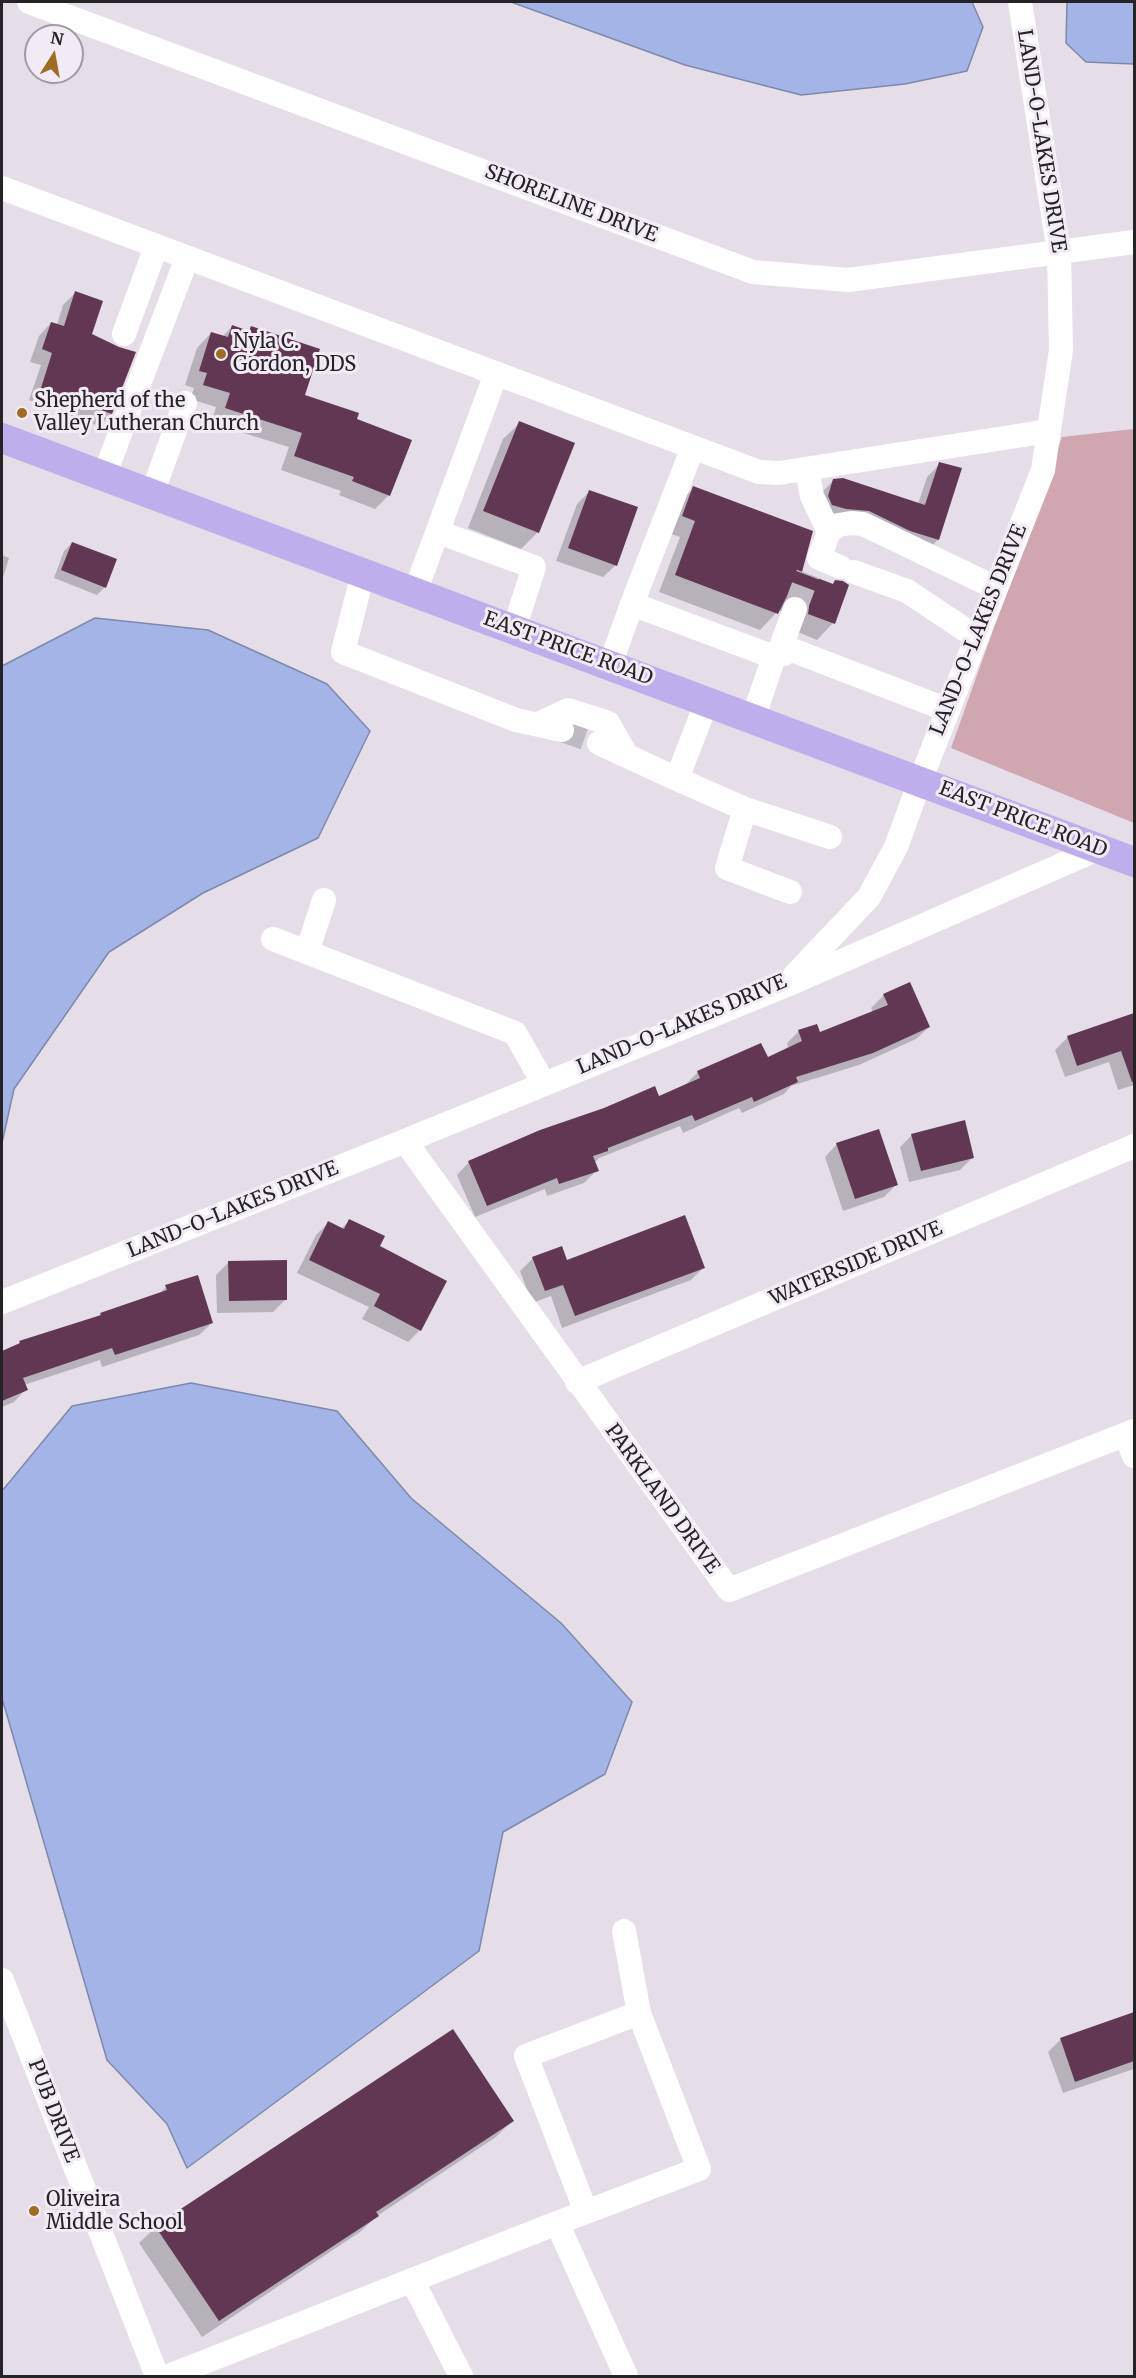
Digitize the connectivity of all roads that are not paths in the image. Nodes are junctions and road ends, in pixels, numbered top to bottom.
1 (28, 2) edge
2 (1020, 2) edge
3 (2, 188) edge
4 (1134, 242) edge
5 (156, 247) junction
6 (1059, 254) junction
7 (187, 258) junction
8 (124, 334) dead end
9 (496, 374) junction
10 (185, 403) dead end
11 (1049, 431) junction
12 (2, 438) edge
13 (693, 447) junction
14 (807, 469) junction
15 (104, 476) junction
16 (152, 494) junction
17 (438, 532) junction
18 (829, 532) junction
19 (363, 573) junction
20 (996, 588) junction
21 (416, 592) junction
22 (632, 604) junction
23 (795, 609) tunnel mouth
24 (514, 629) junction
25 (978, 635) junction
26 (779, 655) junction
27 (610, 665) junction
28 (707, 701) junction
29 (948, 710) junction
30 (753, 718) junction
31 (538, 724) junction
32 (562, 730) tunnel mouth
33 (599, 743) tunnel mouth
34 (627, 756) junction
35 (677, 779) junction
36 (920, 781) junction
37 (745, 809) junction
38 (830, 837) dead end
39 (1098, 849) junction
40 (1134, 862) edge
41 (790, 892) dead end
42 (324, 900) dead end
43 (273, 939) dead end
44 (307, 952) junction
45 (787, 985) junction
46 (544, 1084) junction
47 (405, 1142) junction
48 (1134, 1146) edge
49 (2, 1302) edge
50 (577, 1382) junction
51 (1132, 1441) edge
52 (624, 1931) dead end
53 (2, 1980) edge
54 (639, 2013) junction
55 (586, 2212) junction
56 (556, 2223) junction
57 (412, 2280) junction
58 (157, 2376) edge
59 (170, 2376) edge
60 (461, 2376) edge
61 (626, 2376) edge

1 - 6 street, SHORELINE DRIVE
2 - 6 street, LAND-O-LAKES DRIVE
3 - 5 street
4 - 6 street, SHORELINE DRIVE
5 - 7 street
5 - 8 street
6 - 11 street, LAND-O-LAKES DRIVE
7 - 9 street
7 - 15 street
9 - 13 street
9 - 17 street
10 - 16 street
11 - 14 street
11 - 20 street, LAND-O-LAKES DRIVE
12 - 15 main road, EAST PRICE ROAD
13 - 14 street
13 - 22 street
14 - 18 street
15 - 16 main road, EAST PRICE ROAD
16 - 19 main road, EAST PRICE ROAD
17 - 21 street
17 - 24 street
18 - 20 street
18 - 25 street
19 - 21 main road, EAST PRICE ROAD
19 - 31 street
20 - 25 street, LAND-O-LAKES DRIVE
21 - 24 main road, EAST PRICE ROAD
22 - 26 street
22 - 27 street
23 - 26 street
24 - 27 main road, EAST PRICE ROAD
25 - 29 street, LAND-O-LAKES DRIVE
26 - 29 street
26 - 30 street
27 - 28 main road, EAST PRICE ROAD
28 - 30 main road, EAST PRICE ROAD
28 - 35 street
29 - 36 street, LAND-O-LAKES DRIVE
30 - 36 main road, EAST PRICE ROAD
31 - 32 street
31 - 34 street
33 - 34 street
34 - 35 street
35 - 37 street
36 - 39 main road, EAST PRICE ROAD
36 - 45 street, LAND-O-LAKES DRIVE
37 - 38 street
37 - 41 street
39 - 40 main road, EAST PRICE ROAD
39 - 45 street
42 - 44 street
43 - 44 street
44 - 46 street
45 - 46 street, LAND-O-LAKES DRIVE
46 - 47 street, LAND-O-LAKES DRIVE
47 - 49 street, LAND-O-LAKES DRIVE
47 - 50 street, PARKLAND DRIVE
48 - 50 street, WATERSIDE DRIVE
50 - 51 street, PARKLAND DRIVE
52 - 54 street
53 - 58 street, PUB DRIVE
54 - 55 street
54 - 55 street
55 - 56 street
56 - 57 street
56 - 61 street
57 - 59 street
57 - 60 street

